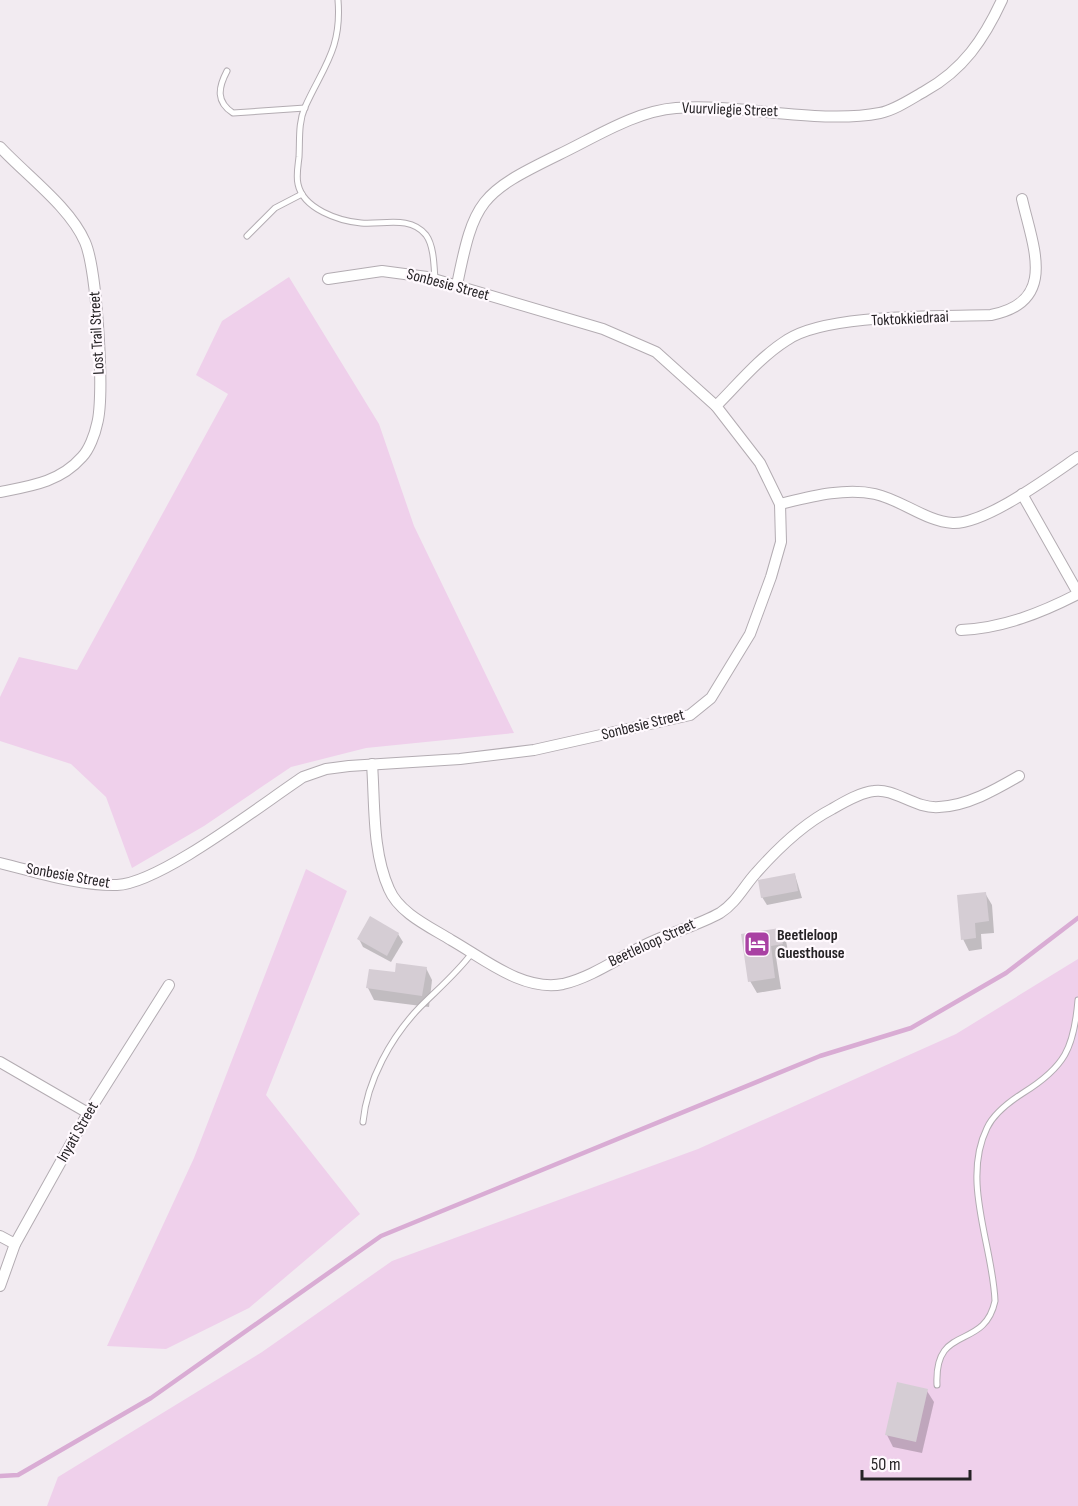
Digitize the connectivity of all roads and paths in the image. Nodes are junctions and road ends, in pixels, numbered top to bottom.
1 (338, 0) edge
2 (1002, 0) edge
3 (227, 71) dead end
4 (305, 108) junction
5 (0, 149) edge
6 (302, 194) junction
7 (1022, 200) dead end
8 (247, 236) dead end
9 (328, 279) dead end
10 (435, 280) junction
11 (457, 285) junction
12 (716, 406) junction
13 (1078, 457) edge
14 (0, 492) edge
15 (1022, 494) junction
16 (780, 504) junction
17 (1078, 594) edge
18 (961, 630) dead end
19 (372, 764) junction
20 (1018, 776) dead end
21 (0, 863) edge
22 (472, 952) junction
23 (169, 985) dead end
24 (1078, 1000) edge
25 (0, 1062) edge
26 (88, 1113) junction
27 (363, 1122) dead end
28 (0, 1236) edge
29 (15, 1244) junction
30 (0, 1286) edge
31 (937, 1385) dead end

1 - 4 lane
2 - 11 street, Vuurvliegie Street
3 - 4 lane
4 - 6 lane
5 - 14 street, Lost Trail Street
6 - 8 lane
6 - 10 lane
7 - 12 street, Toktokkiedraai
9 - 10 street, Sonbesie Street
10 - 11 street, Sonbesie Street
11 - 12 street, Sonbesie Street
12 - 16 street, Sonbesie Street
13 - 15 street
15 - 16 street
15 - 17 street
16 - 19 street, Sonbesie Street
17 - 18 street
19 - 21 street, Sonbesie Street
19 - 22 street, Beetleloop Street
20 - 22 street, Beetleloop Street
22 - 27 lane
23 - 26 street, Inyati Street
24 - 31 lane
25 - 26 street
26 - 29 street, Inyati Street
28 - 29 street
29 - 30 street, Inyati Street

